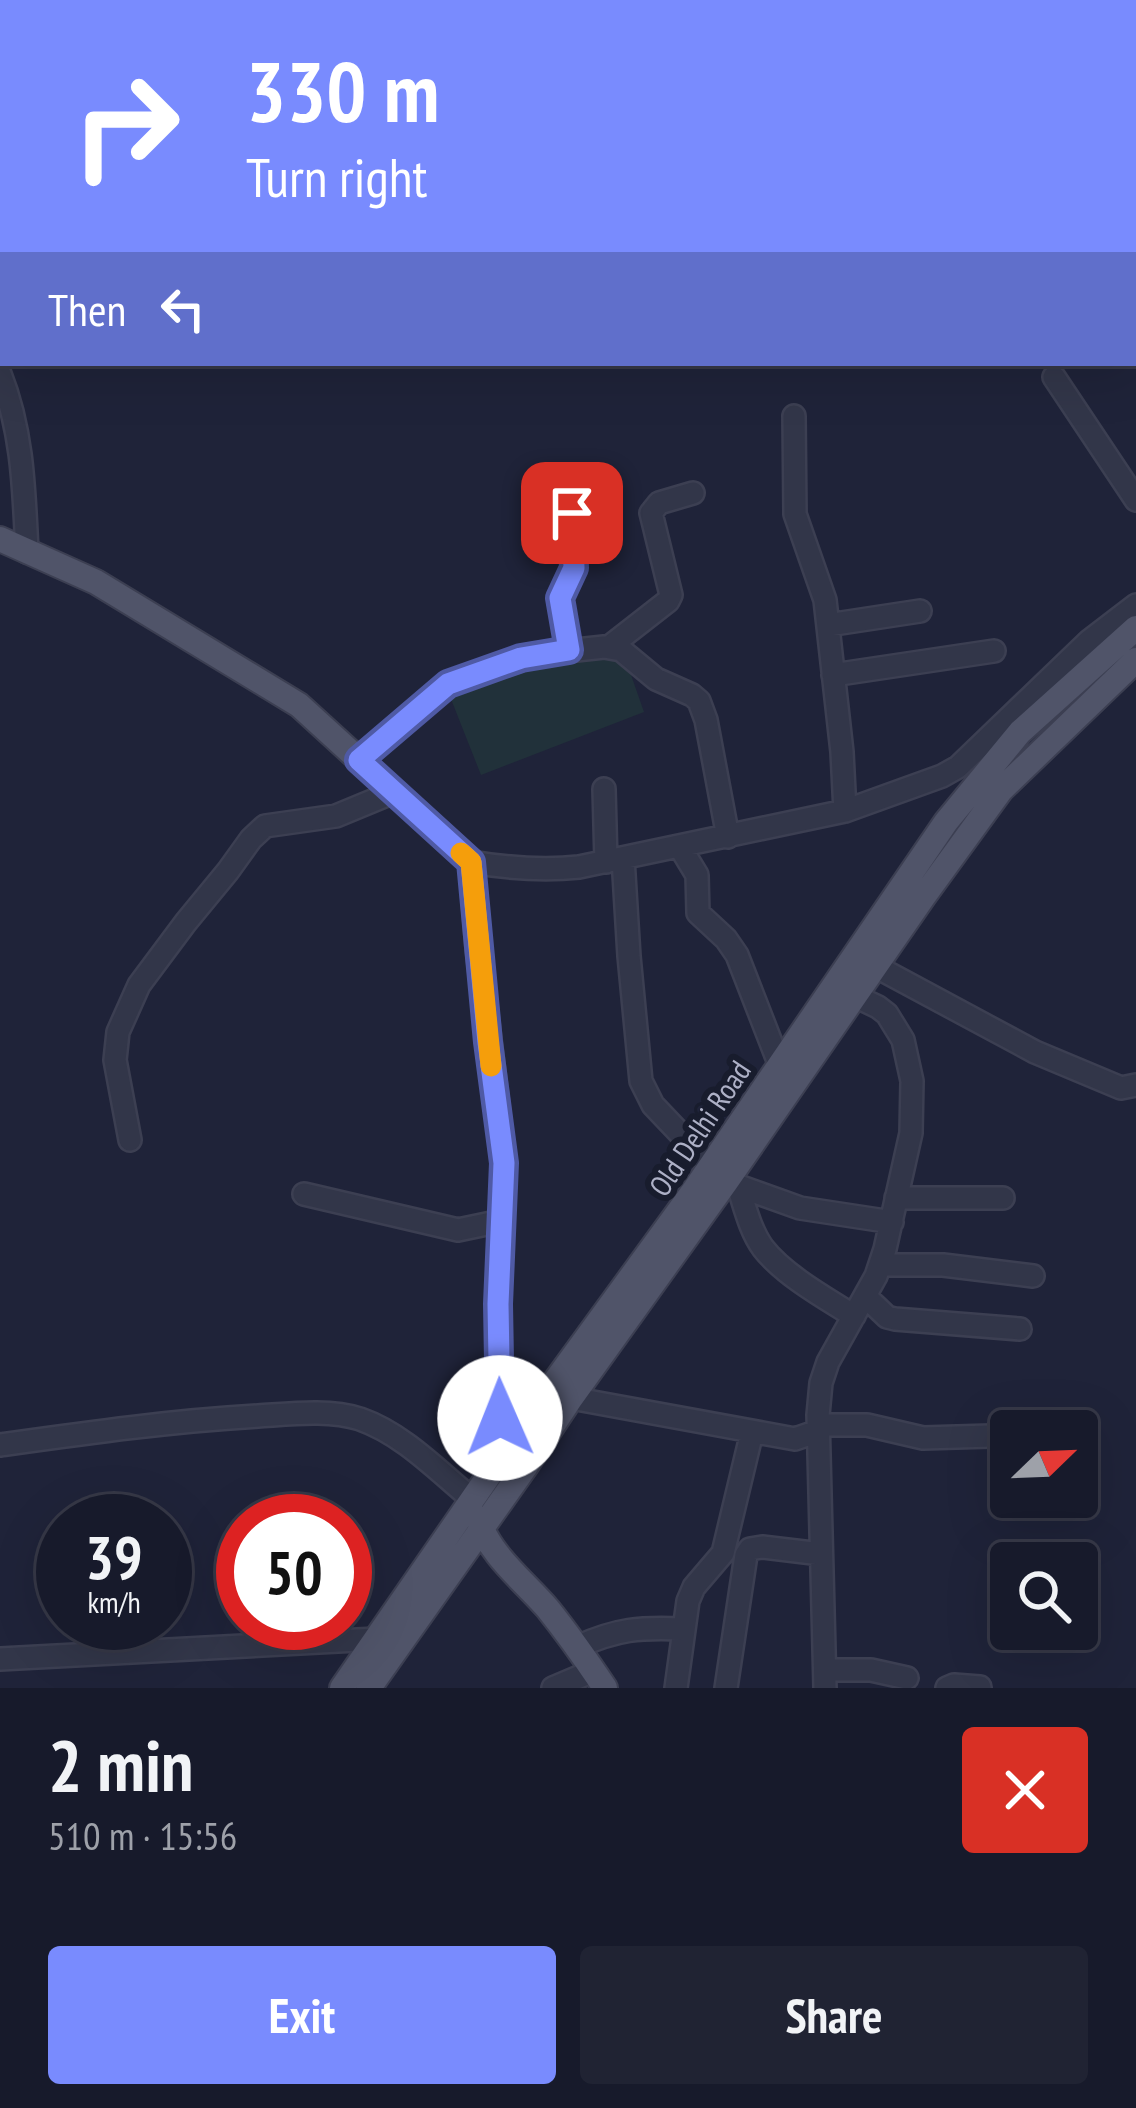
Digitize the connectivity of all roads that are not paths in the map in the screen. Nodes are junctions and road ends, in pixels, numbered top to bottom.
1 (0, 374) edge
2 (1054, 377) dead end
3 (794, 416) dead end
4 (693, 493) dead end
5 (1136, 500) edge
6 (572, 513) dead end
7 (0, 539) edge
8 (27, 552) junction
9 (1136, 605) edge
10 (920, 611) dead end
11 (828, 625) junction
12 (1136, 628) edge
13 (609, 647) junction
14 (569, 650) junction
15 (994, 651) dead end
16 (1136, 660) edge
17 (833, 675) junction
18 (359, 760) junction
19 (604, 788) dead end
20 (394, 792) junction
21 (845, 811) junction
22 (728, 837) junction
23 (680, 847) junction
24 (615, 860) junction
25 (471, 862) junction
26 (875, 966) junction
27 (855, 996) junction
28 (779, 1064) junction
29 (1136, 1085) edge
30 (130, 1140) dead end
31 (725, 1178) junction
32 (304, 1194) dead end
33 (896, 1198) junction
34 (1003, 1198) dead end
35 (501, 1221) junction
36 (892, 1222) junction
37 (880, 1264) junction
38 (1033, 1276) dead end
39 (860, 1306) junction
40 (1020, 1329) dead end
41 (571, 1398) junction
42 (818, 1428) junction
43 (752, 1432) junction
44 (990, 1436) edge
45 (0, 1445) edge
46 (508, 1471) junction
47 (472, 1499) junction
48 (481, 1530) junction
49 (821, 1554) junction
50 (683, 1629) junction
51 (376, 1640) junction
52 (577, 1647) junction
53 (0, 1659) edge
54 (907, 1678) dead end
55 (599, 1679) edge
56 (825, 1679) edge
57 (980, 1687) edge
58 (342, 1688) edge
59 (369, 1688) edge
60 (553, 1688) edge
61 (676, 1688) edge
62 (725, 1688) edge
63 (947, 1688) edge

1 - 8 street
2 - 5 street
3 - 11 street
4 - 13 street
6 - 14 street
7 - 8 main road
8 - 18 main road
9 - 21 street
10 - 11 street
11 - 17 street
12 - 28 main road, Old Delhi Road
13 - 14 street
13 - 22 street
14 - 18 street
15 - 17 street
16 - 26 main road, Old Delhi Road
17 - 21 street
18 - 20 main road
19 - 24 street
20 - 25 main road
20 - 30 street
21 - 22 street
22 - 23 street
23 - 24 street
23 - 28 street
24 - 25 street
24 - 31 street
25 - 35 main road
26 - 27 main road, Old Delhi Road
26 - 29 street
27 - 31 main road, Old Delhi Road
27 - 33 street
28 - 31 main road, Old Delhi Road
31 - 36 street
31 - 39 street
31 - 41 main road, Old Delhi Road
31 - 46 main road, Old Delhi Road
32 - 35 street
33 - 34 street
33 - 36 street
35 - 46 main road
36 - 37 street
37 - 38 street
37 - 39 street
39 - 40 street
39 - 42 street
41 - 43 street
41 - 46 main road, Old Delhi Road
42 - 43 street
42 - 44 street
42 - 49 street
43 - 50 street
45 - 47 street
46 - 47 main road, Old Delhi Road
46 - 48 main road, Old Delhi Road
47 - 48 main road
47 - 51 main road, Old Delhi Road
48 - 52 main road
48 - 59 main road, Old Delhi Road
49 - 56 street
49 - 62 street
50 - 52 street
50 - 61 street
51 - 53 street
51 - 58 main road, Old Delhi Road
52 - 55 main road
54 - 56 street
55 - 60 street
57 - 63 street

